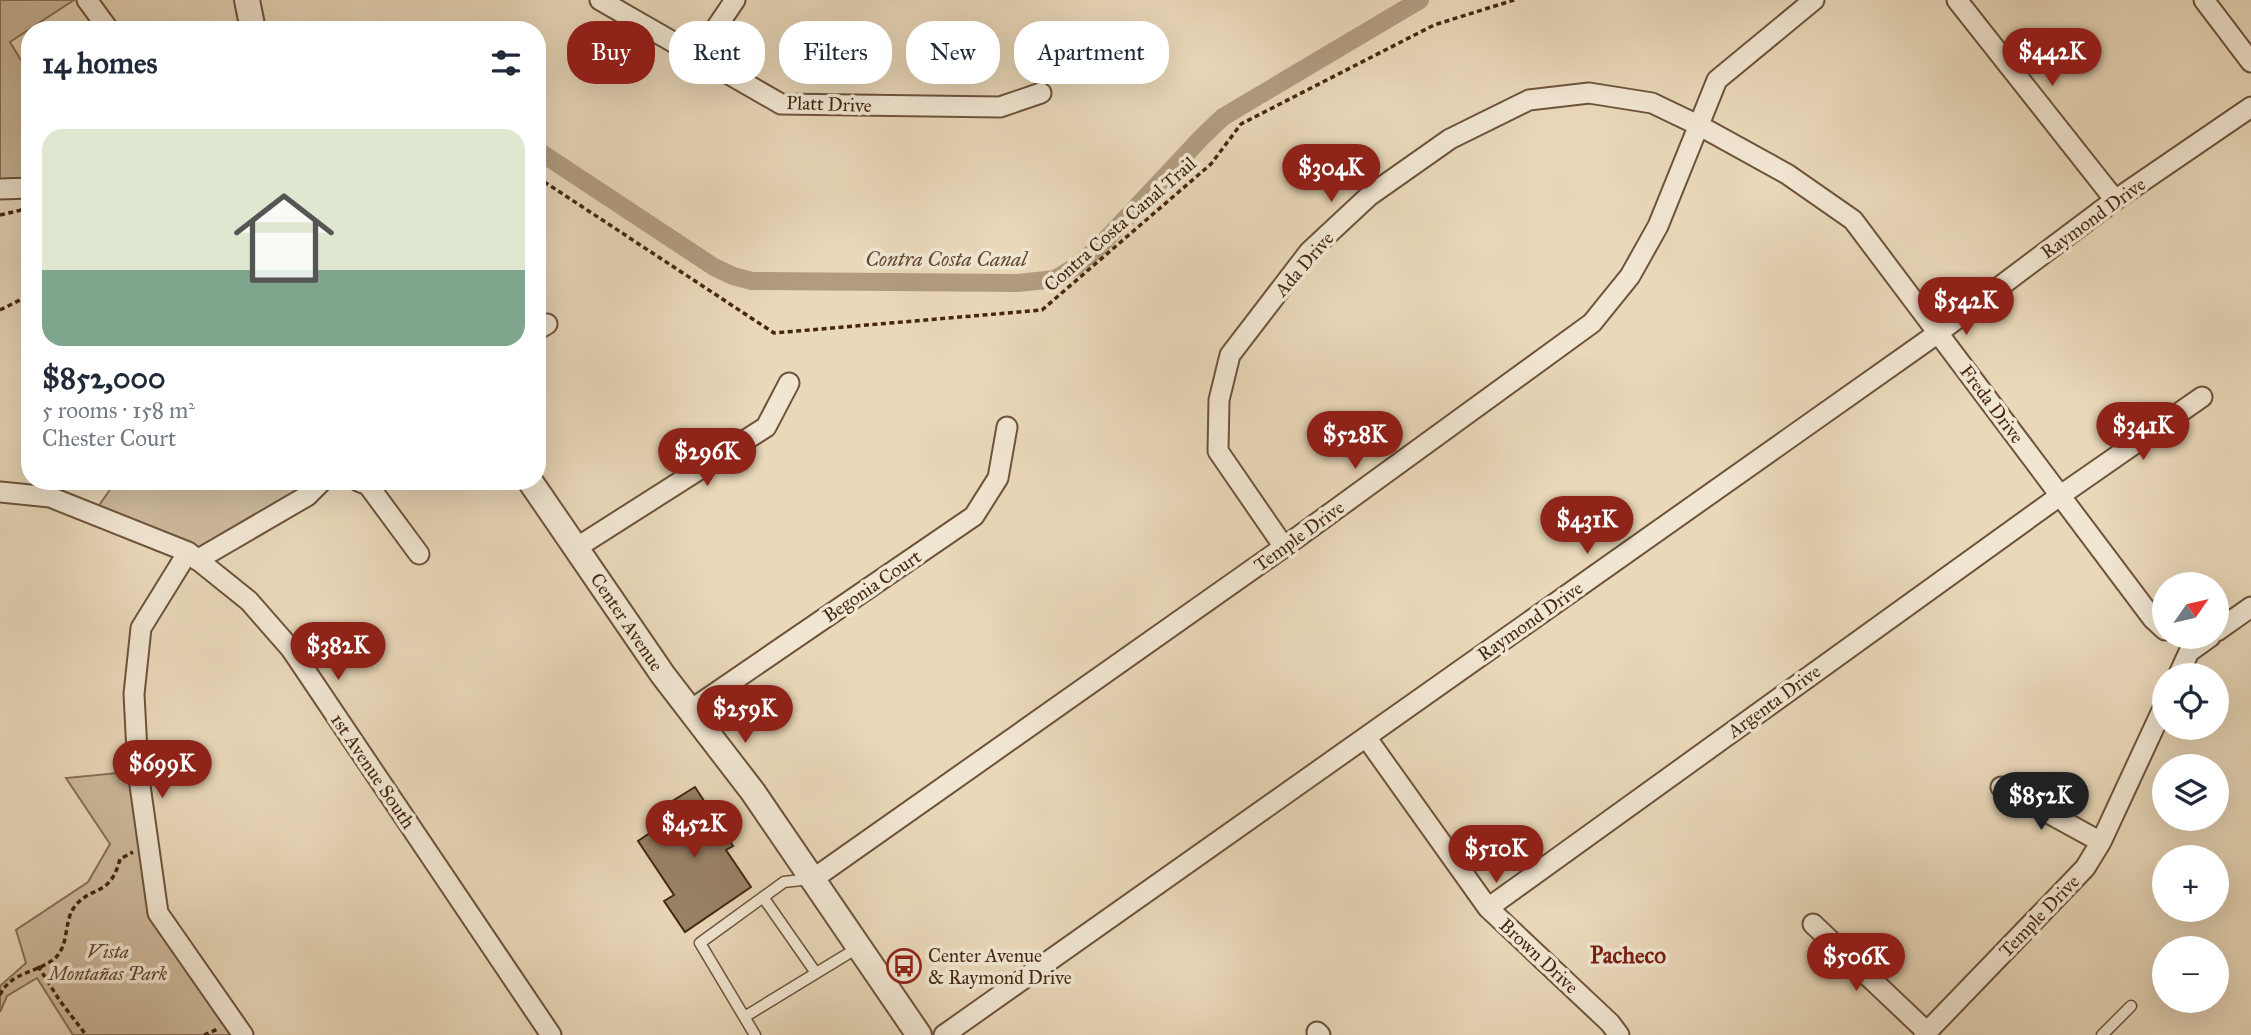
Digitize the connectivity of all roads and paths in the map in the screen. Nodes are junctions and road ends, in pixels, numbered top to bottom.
1 (87, 0) edge
2 (247, 0) edge
3 (600, 0) edge
4 (735, 0) edge
5 (1514, 0) edge
6 (1814, 0) edge
7 (1957, 0) edge
8 (2204, 0) edge
9 (102, 21) edge
10 (251, 21) edge
11 (720, 21) edge
12 (669, 40) edge
13 (2251, 62) edge
14 (746, 84) edge
15 (1041, 93) dead end
16 (2251, 107) edge
17 (1700, 126) junction
18 (546, 183) edge
19 (21, 188) edge
20 (0, 189) edge
21 (2115, 200) junction
22 (21, 210) edge
23 (0, 215) edge
24 (21, 300) edge
25 (0, 310) edge
26 (1938, 333) junction
27 (789, 383) dead end
28 (2202, 397) dead end
29 (1007, 427) dead end
30 (313, 490) edge
31 (372, 490) edge
32 (536, 490) edge
33 (0, 492) edge
34 (2061, 495) junction
35 (1284, 547) junction
36 (576, 548) junction
37 (419, 554) dead end
38 (192, 556) junction
39 (2251, 607) edge
40 (2152, 618) edge
41 (2230, 622) edge
42 (2186, 649) edge
43 (2193, 649) edge
44 (2189, 652) junction
45 (2184, 663) edge
46 (689, 711) junction
47 (2152, 732) edge
48 (1366, 737) junction
49 (2001, 787) dead end
50 (2101, 842) junction
51 (148, 849) junction
52 (813, 879) junction
53 (763, 897) junction
54 (1488, 908) junction
55 (1813, 924) dead end
56 (860, 947) junction
57 (38, 966) junction
58 (816, 973) junction
59 (0, 995) edge
60 (2131, 1006) dead end
61 (746, 1016) junction
62 (1926, 1034) edge
63 (86, 1035) edge
64 (243, 1035) edge
65 (551, 1035) edge
66 (755, 1035) edge
67 (919, 1035) edge
68 (944, 1035) edge
69 (1619, 1035) edge
70 (2102, 1035) edge

1 - 9 street
2 - 10 street
3 - 12 street, Platt Drive
4 - 11 street
5 - 18 path, Contra Costa Canal Trail
6 - 17 street, Temple Drive
7 - 21 street
8 - 13 street
14 - 15 street, Platt Drive
16 - 21 street, Raymond Drive
17 - 26 street, Freda Drive
17 - 35 street, Temple Drive
17 - 35 street, Ada Drive
19 - 20 street
21 - 26 street, Raymond Drive
22 - 23 path
24 - 25 path
26 - 34 street, Freda Drive
26 - 48 street, Raymond Drive
27 - 36 street
28 - 34 street, Argenta Drive
29 - 46 street, Begonia Court
30 - 38 street
31 - 37 street
32 - 36 street, Center Avenue
33 - 38 street, 1st Avenue South
34 - 40 street, Freda Drive
34 - 54 street, Argenta Drive
35 - 52 street, Temple Drive
36 - 46 street, Center Avenue
38 - 51 street
38 - 65 street, 1st Avenue South
39 - 41 street
42 - 44 street
43 - 44 street
44 - 45 street
46 - 52 street, Center Avenue
47 - 50 street, Temple Drive
48 - 54 street, Brown Drive
48 - 68 street, Raymond Drive
49 - 50 street
50 - 62 street, Temple Drive
51 - 57 path
51 - 64 street
52 - 53 lane
52 - 56 street, Center Avenue
53 - 58 lane
53 - 61 lane
54 - 69 street, Brown Drive
55 - 62 street
56 - 58 lane
56 - 67 street, Center Avenue
57 - 59 path
57 - 63 path
58 - 61 lane
60 - 70 lane
61 - 66 lane

